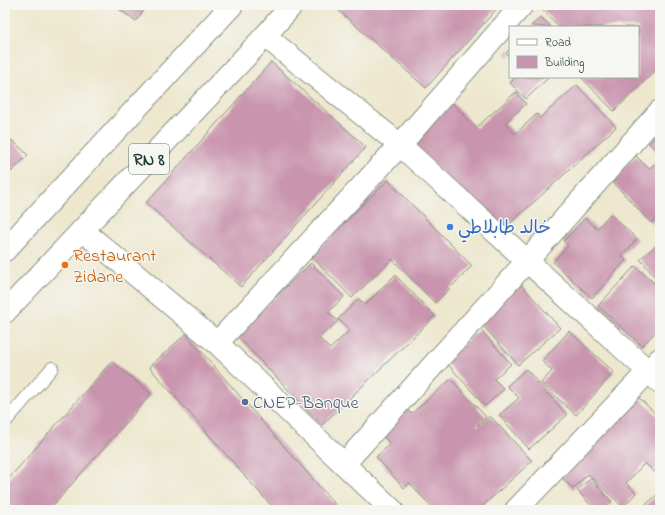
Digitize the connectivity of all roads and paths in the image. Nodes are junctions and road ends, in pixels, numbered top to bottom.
1 (232, 5) edge
2 (292, 5) edge
3 (522, 5) edge
4 (265, 36) junction
5 (660, 111) edge
6 (400, 145) junction
7 (82, 230) junction
8 (5, 250) edge
9 (527, 261) junction
10 (5, 312) edge
11 (217, 343) junction
12 (52, 368) dead end
13 (656, 371) edge
14 (5, 422) edge
15 (344, 464) junction
16 (392, 510) edge
17 (516, 510) edge

1 - 8 street, RN 8
2 - 4 street, RN 8
3 - 6 street
4 - 6 street
4 - 7 street, RN 8
5 - 9 street
6 - 9 street
6 - 11 street
7 - 10 street, RN 8
7 - 11 street
9 - 13 street
9 - 15 street
11 - 15 street
12 - 14 lane
13 - 17 street
15 - 16 street

